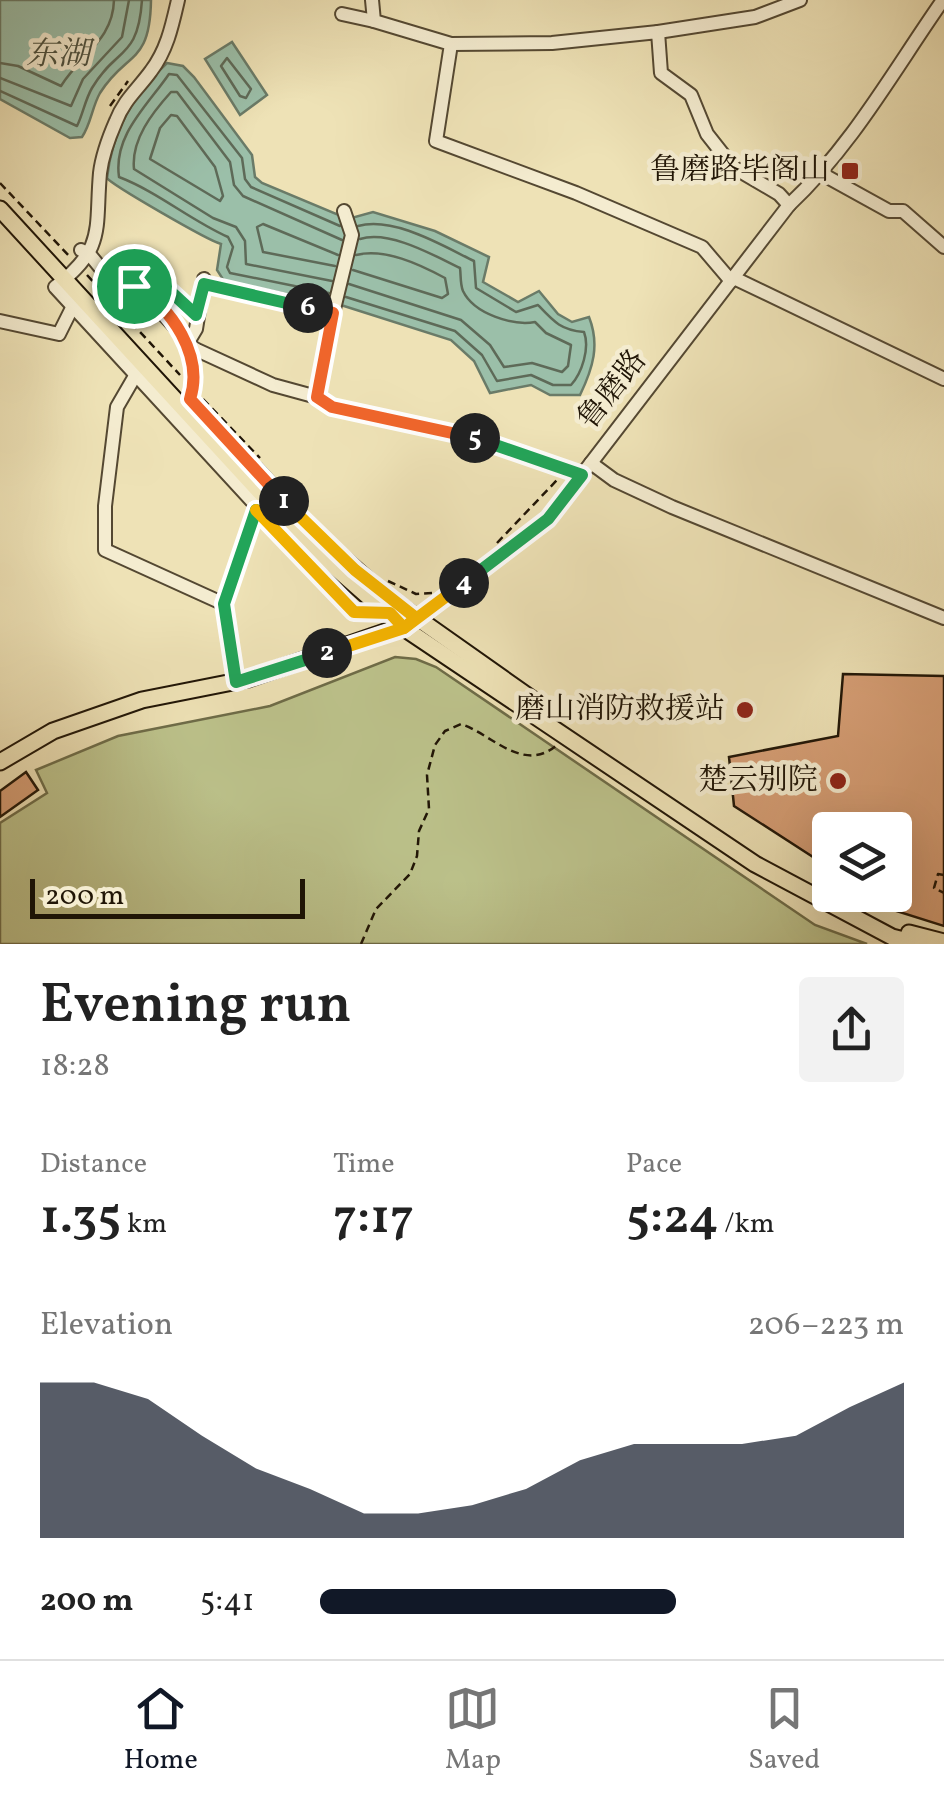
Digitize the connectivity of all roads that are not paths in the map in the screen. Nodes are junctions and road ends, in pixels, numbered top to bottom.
1 (178, 0) edge
2 (372, 0) edge
3 (800, 0) edge
4 (938, 1) edge
5 (342, 14) dead end
6 (374, 21) junction
7 (658, 32) junction
8 (451, 44) junction
9 (822, 174) junction
10 (0, 196) edge
11 (789, 205) junction
12 (0, 210) edge
13 (344, 211) dead end
14 (944, 247) edge
15 (85, 252) junction
16 (56, 255) junction
17 (72, 273) junction
18 (732, 280) junction
19 (134, 286) junction
20 (72, 308) junction
21 (333, 313) junction
22 (196, 315) junction
23 (0, 321) edge
24 (187, 344) junction
25 (135, 376) junction
26 (944, 378) edge
27 (192, 394) junction
28 (317, 397) junction
29 (586, 469) junction
30 (256, 509) junction
31 (224, 604) junction
32 (390, 613) junction
33 (944, 618) edge
34 (410, 623) junction
35 (236, 682) junction
36 (0, 762) edge
37 (812, 885) edge
38 (862, 912) edge
39 (944, 942) edge
40 (919, 944) edge

1 - 15 street
2 - 6 street
3 - 7 street
4 - 9 street, 鲁磨路
5 - 6 street
6 - 8 street
7 - 8 street
7 - 11 street
8 - 18 street
9 - 11 street, 鲁磨路
9 - 14 street
10 - 16 main road
11 - 18 street, 鲁磨路
12 - 16 main road
13 - 21 street
15 - 17 street
15 - 19 street
16 - 17 main road
17 - 20 street
17 - 27 main road
17 - 32 main road
18 - 26 street
18 - 29 street, 鲁磨路
19 - 22 street
19 - 24 street
20 - 23 street
20 - 25 street
21 - 22 street
21 - 28 street
22 - 24 street
24 - 27 street
24 - 28 street
25 - 30 street
25 - 31 street
27 - 34 main road
28 - 29 street
29 - 33 street
29 - 34 street, 鲁磨路
30 - 31 street
30 - 32 street
31 - 35 street
32 - 34 main road
34 - 35 main road, 鲁磨路
34 - 37 main road
34 - 40 main road
35 - 36 main road, 鲁磨路
38 - 39 main road

